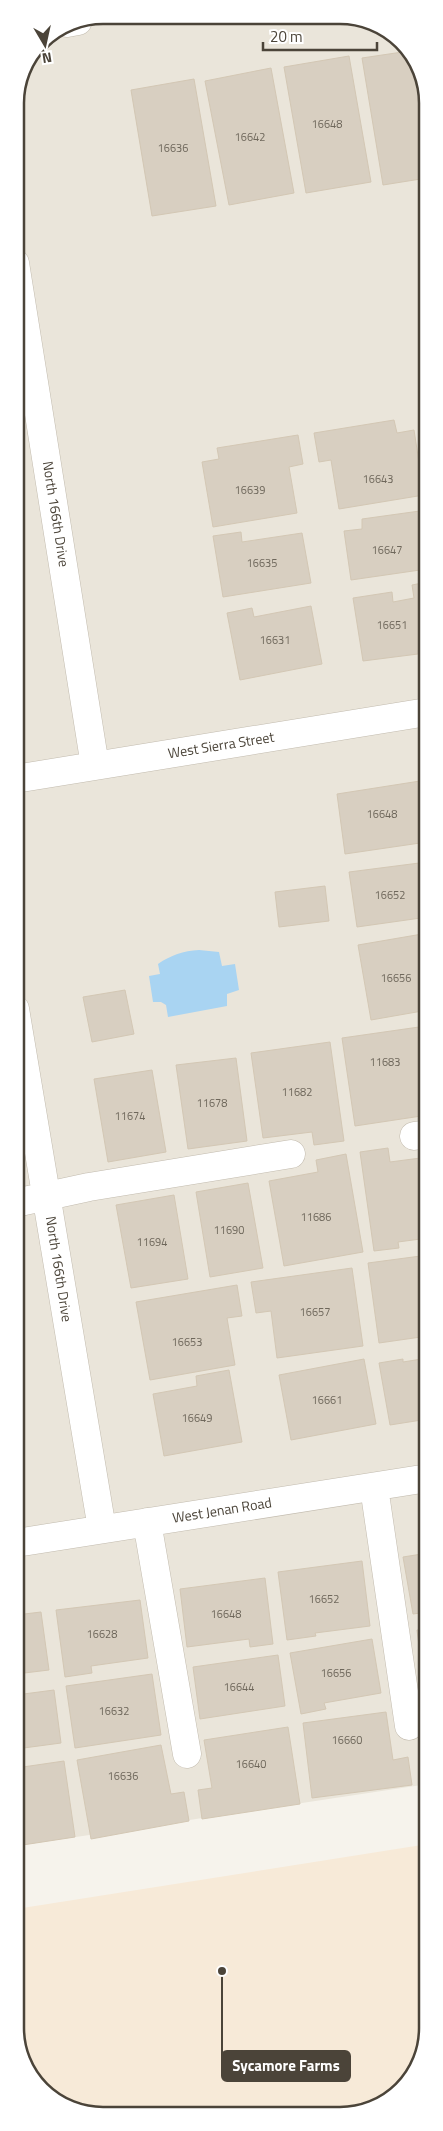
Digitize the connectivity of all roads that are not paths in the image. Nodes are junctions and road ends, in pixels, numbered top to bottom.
1 (24, 370) edge
2 (26, 394) edge
3 (419, 713) edge
4 (95, 766) junction
5 (24, 778) edge
6 (24, 1060) edge
7 (290, 1154) dead end
8 (48, 1196) junction
9 (24, 1201) edge
10 (419, 1480) edge
11 (374, 1487) junction
12 (147, 1522) junction
13 (102, 1529) junction
14 (24, 1542) edge
15 (409, 1726) dead end
16 (187, 1754) dead end

1 - 2 street, North 166th Drive
2 - 4 street, North 166th Drive
3 - 4 street, West Sierra Street
4 - 5 street, West Sierra Street
6 - 8 street, North 166th Drive
7 - 8 street
8 - 9 street
8 - 13 street, North 166th Drive
10 - 11 street, West Jenan Road
11 - 12 street, West Jenan Road
11 - 15 street
12 - 13 street, West Jenan Road
12 - 16 street
13 - 14 street, West Jenan Road

